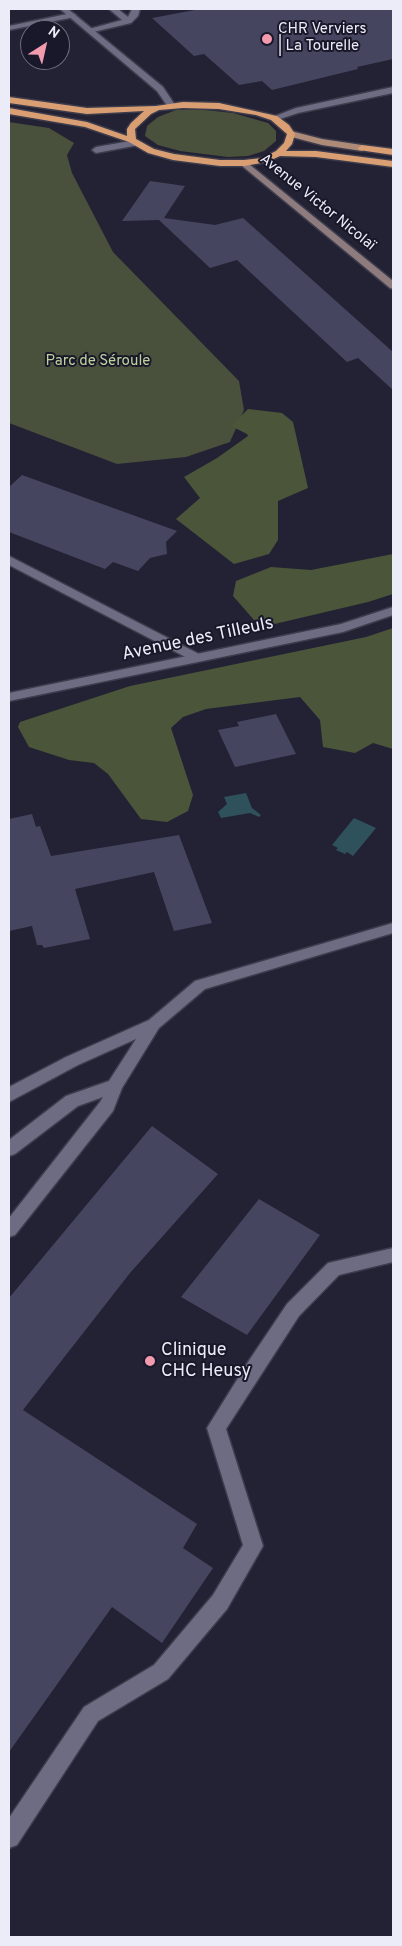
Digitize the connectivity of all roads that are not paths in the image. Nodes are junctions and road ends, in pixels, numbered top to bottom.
1 (64, 9) edge
2 (113, 9) edge
3 (136, 9) edge
4 (72, 15) junction
5 (128, 21) junction
6 (9, 28) edge
7 (92, 31) junction
8 (393, 90) edge
9 (9, 100) edge
10 (171, 105) junction
11 (157, 108) junction
12 (9, 110) edge
13 (274, 118) junction
14 (291, 134) junction
15 (134, 141) junction
16 (362, 148) joint
17 (96, 150) dead end
18 (393, 152) edge
19 (279, 153) junction
20 (244, 163) junction
21 (393, 164) edge
22 (393, 286) edge
23 (9, 560) edge
24 (393, 611) edge
25 (197, 658) junction
26 (9, 697) edge
27 (391, 930) edge
28 (154, 1024) junction
29 (115, 1086) junction
30 (9, 1095) edge
31 (9, 1149) edge
32 (9, 1230) edge
33 (393, 1255) edge
34 (9, 1836) edge

1 - 4 street
2 - 5 street
3 - 5 street
4 - 6 street
4 - 7 street
5 - 7 street
7 - 10 street
8 - 13 street
9 - 11 highway
10 - 11 highway
10 - 13 highway
11 - 15 highway
12 - 15 highway
13 - 14 highway
14 - 16 main road
14 - 19 highway
15 - 17 street
15 - 20 highway
16 - 18 highway
19 - 20 highway
19 - 21 highway
20 - 22 street, Avenue Victor Nicolaï
23 - 25 street
24 - 25 street, Avenue des Tilleuls
25 - 26 street, Avenue des Tilleuls
27 - 28 street
28 - 29 street
28 - 30 street
29 - 31 street
29 - 32 street
33 - 34 street

